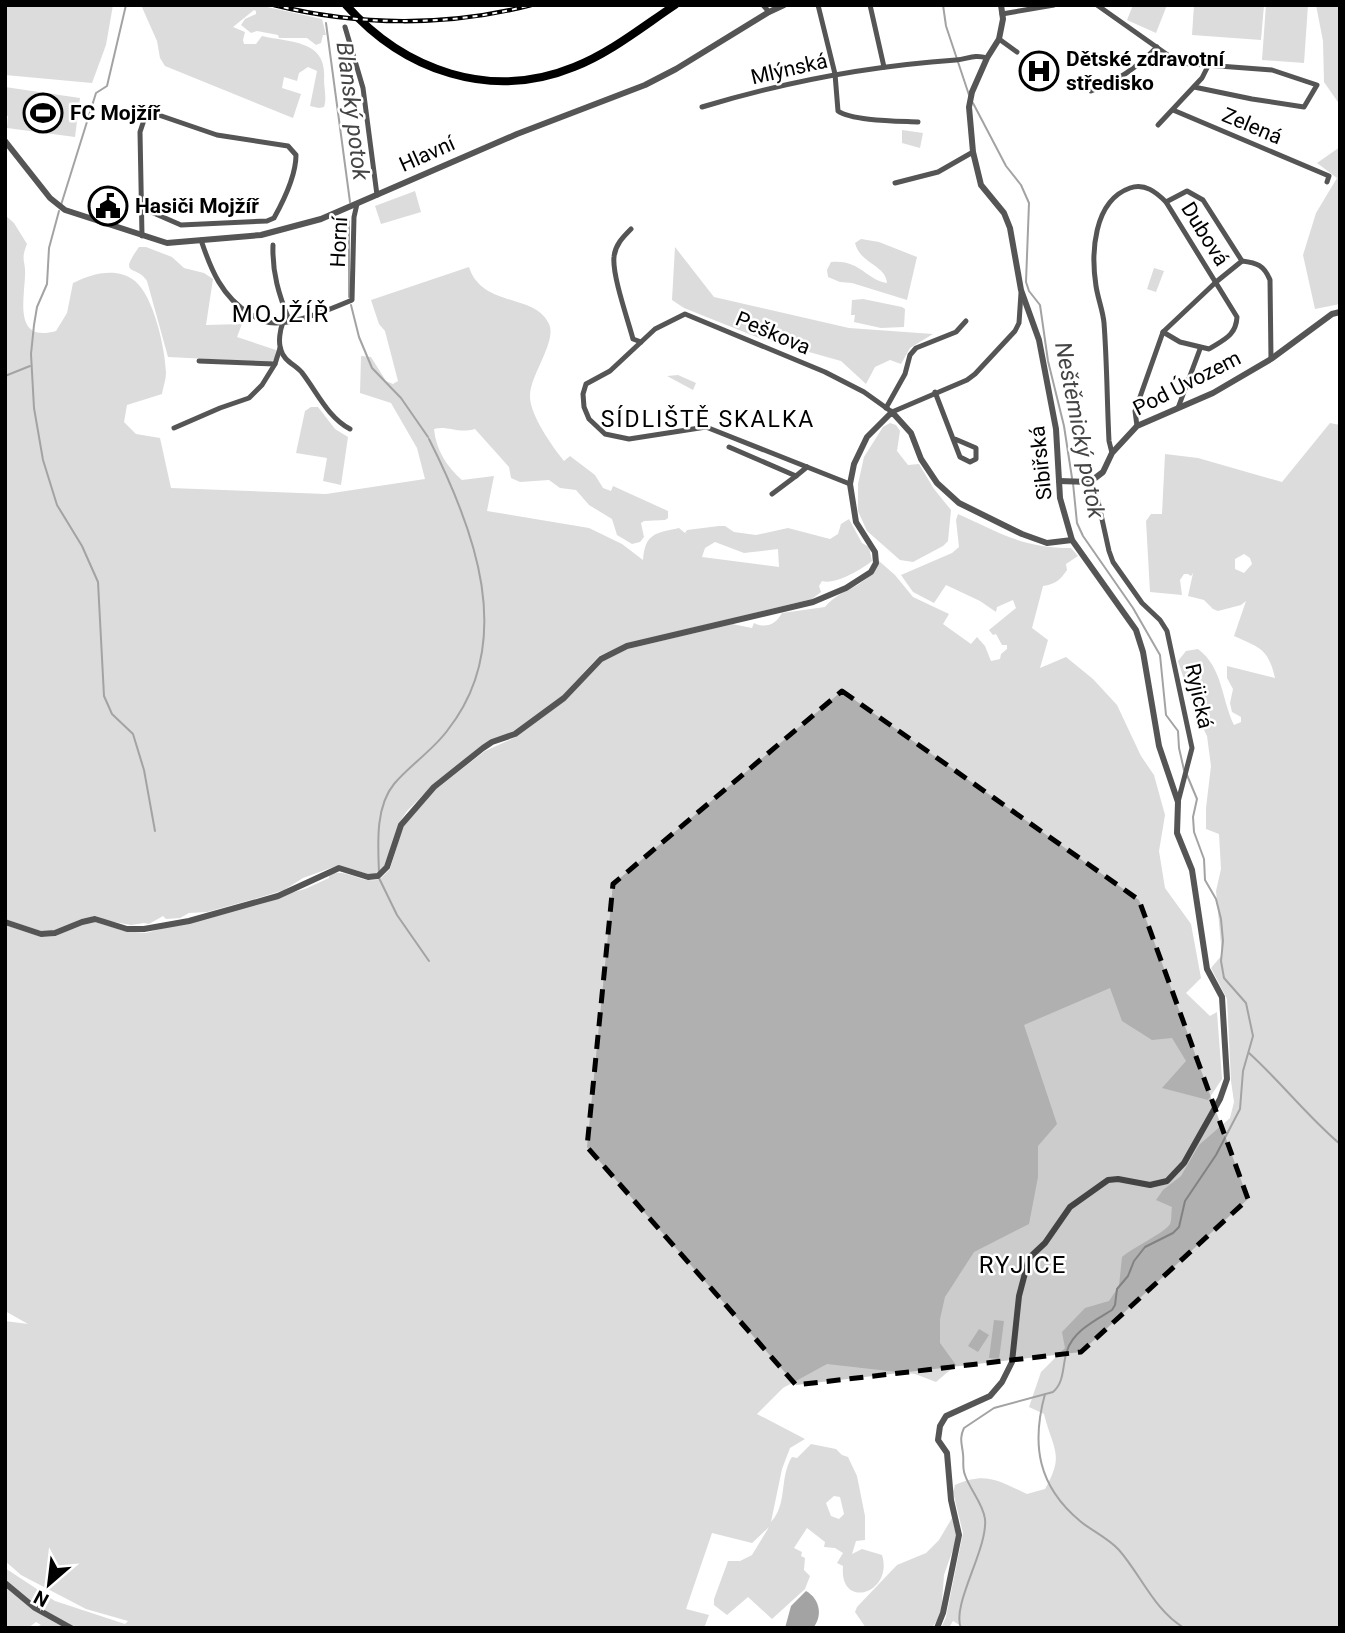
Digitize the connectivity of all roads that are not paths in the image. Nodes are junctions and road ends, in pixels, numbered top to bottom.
1 (346, 5) edge
2 (675, 5) edge
3 (762, 5) edge
4 (784, 5) edge
5 (818, 5) edge
6 (870, 5) edge
7 (1001, 5) edge
8 (1054, 5) edge
9 (1097, 5) edge
10 (769, 12) junction
11 (1002, 14) junction
12 (345, 27) dead end
13 (999, 39) junction
14 (1157, 47) junction
15 (1017, 52) dead end
16 (987, 58) junction
17 (1209, 64) junction
18 (884, 68) junction
19 (835, 74) junction
20 (1194, 87) junction
21 (1091, 91) dead end
22 (702, 107) dead end
23 (1173, 110) junction
24 (918, 122) dead end
25 (1158, 125) dead end
26 (5, 141) edge
27 (973, 152) junction
28 (1327, 182) dead end
29 (894, 183) dead end
30 (377, 195) junction
31 (1166, 202) junction
32 (357, 204) junction
33 (142, 208) junction
34 (631, 229) dead end
35 (142, 236) junction
36 (201, 240) junction
37 (273, 245) dead end
38 (1242, 261) junction
39 (1216, 282) junction
40 (1021, 290) junction
41 (1340, 312) edge
42 (286, 321) junction
43 (966, 321) dead end
44 (1163, 332) junction
45 (640, 342) junction
46 (280, 348) junction
47 (1200, 349) junction
48 (1270, 359) junction
49 (200, 361) dead end
50 (275, 364) junction
51 (934, 392) junction
52 (1178, 408) junction
53 (889, 410) junction
54 (1137, 426) junction
55 (174, 428) dead end
56 (350, 429) dead end
57 (955, 439) junction
58 (729, 447) dead end
59 (1112, 453) junction
60 (807, 467) junction
61 (796, 476) junction
62 (1059, 481) junction
63 (1090, 482) junction
64 (850, 484) junction
65 (772, 494) dead end
66 (1072, 540) junction
67 (1178, 802) junction
68 (5, 922) edge
69 (5, 1583) edge
70 (71, 1628) edge
71 (937, 1628) edge

1 - 2 main road
3 - 10 street
4 - 10 street, Hlavní
5 - 19 street
6 - 18 street
7 - 11 street, Sibiřská
8 - 11 street
9 - 14 street
10 - 30 street, Hlavní
11 - 13 street, Sibiřská
12 - 30 street
13 - 15 street
13 - 16 street, Sibiřská
14 - 17 street
14 - 21 street
16 - 18 street, Mlýnská
16 - 27 street, Sibiřská
17 - 20 street
17 - 20 street
18 - 19 street, Mlýnská
19 - 22 street, Mlýnská
19 - 24 street
20 - 23 street
23 - 25 street
23 - 28 street, Zelená
26 - 35 street, Hlavní
27 - 29 street
27 - 40 street, Sibiřská
30 - 32 street, Hlavní
31 - 38 street, Dubová
31 - 39 street, Dubová
31 - 59 street, Dubová
32 - 36 street, Hlavní
32 - 42 street, Horní
33 - 33 street
33 - 35 street
34 - 45 street
35 - 36 street, Hlavní
36 - 42 street
37 - 42 street
38 - 39 street
38 - 48 street
39 - 44 street
39 - 47 street, Dubová
40 - 51 street
40 - 62 street, Sibiřská
41 - 48 street, Pod Úvozem
42 - 46 street
43 - 53 street
44 - 47 street
44 - 54 street
45 - 53 street, Peškova
45 - 60 street, Peškova
46 - 50 street
46 - 56 street
47 - 52 street
48 - 52 street, Pod Úvozem
49 - 50 street
50 - 55 street
51 - 53 street
51 - 57 street
52 - 54 street, Pod Úvozem
53 - 64 street
53 - 66 street
54 - 59 street, Pod Úvozem
57 - 57 street
58 - 61 street
59 - 63 street, Pod Úvozem
60 - 61 street
60 - 64 street, Peškova
61 - 65 street
62 - 63 street
62 - 66 street, Sibiřská
63 - 67 street, Ryjická
64 - 68 street
66 - 67 street, Sibiřská
67 - 71 street, Ryjická
69 - 70 street

